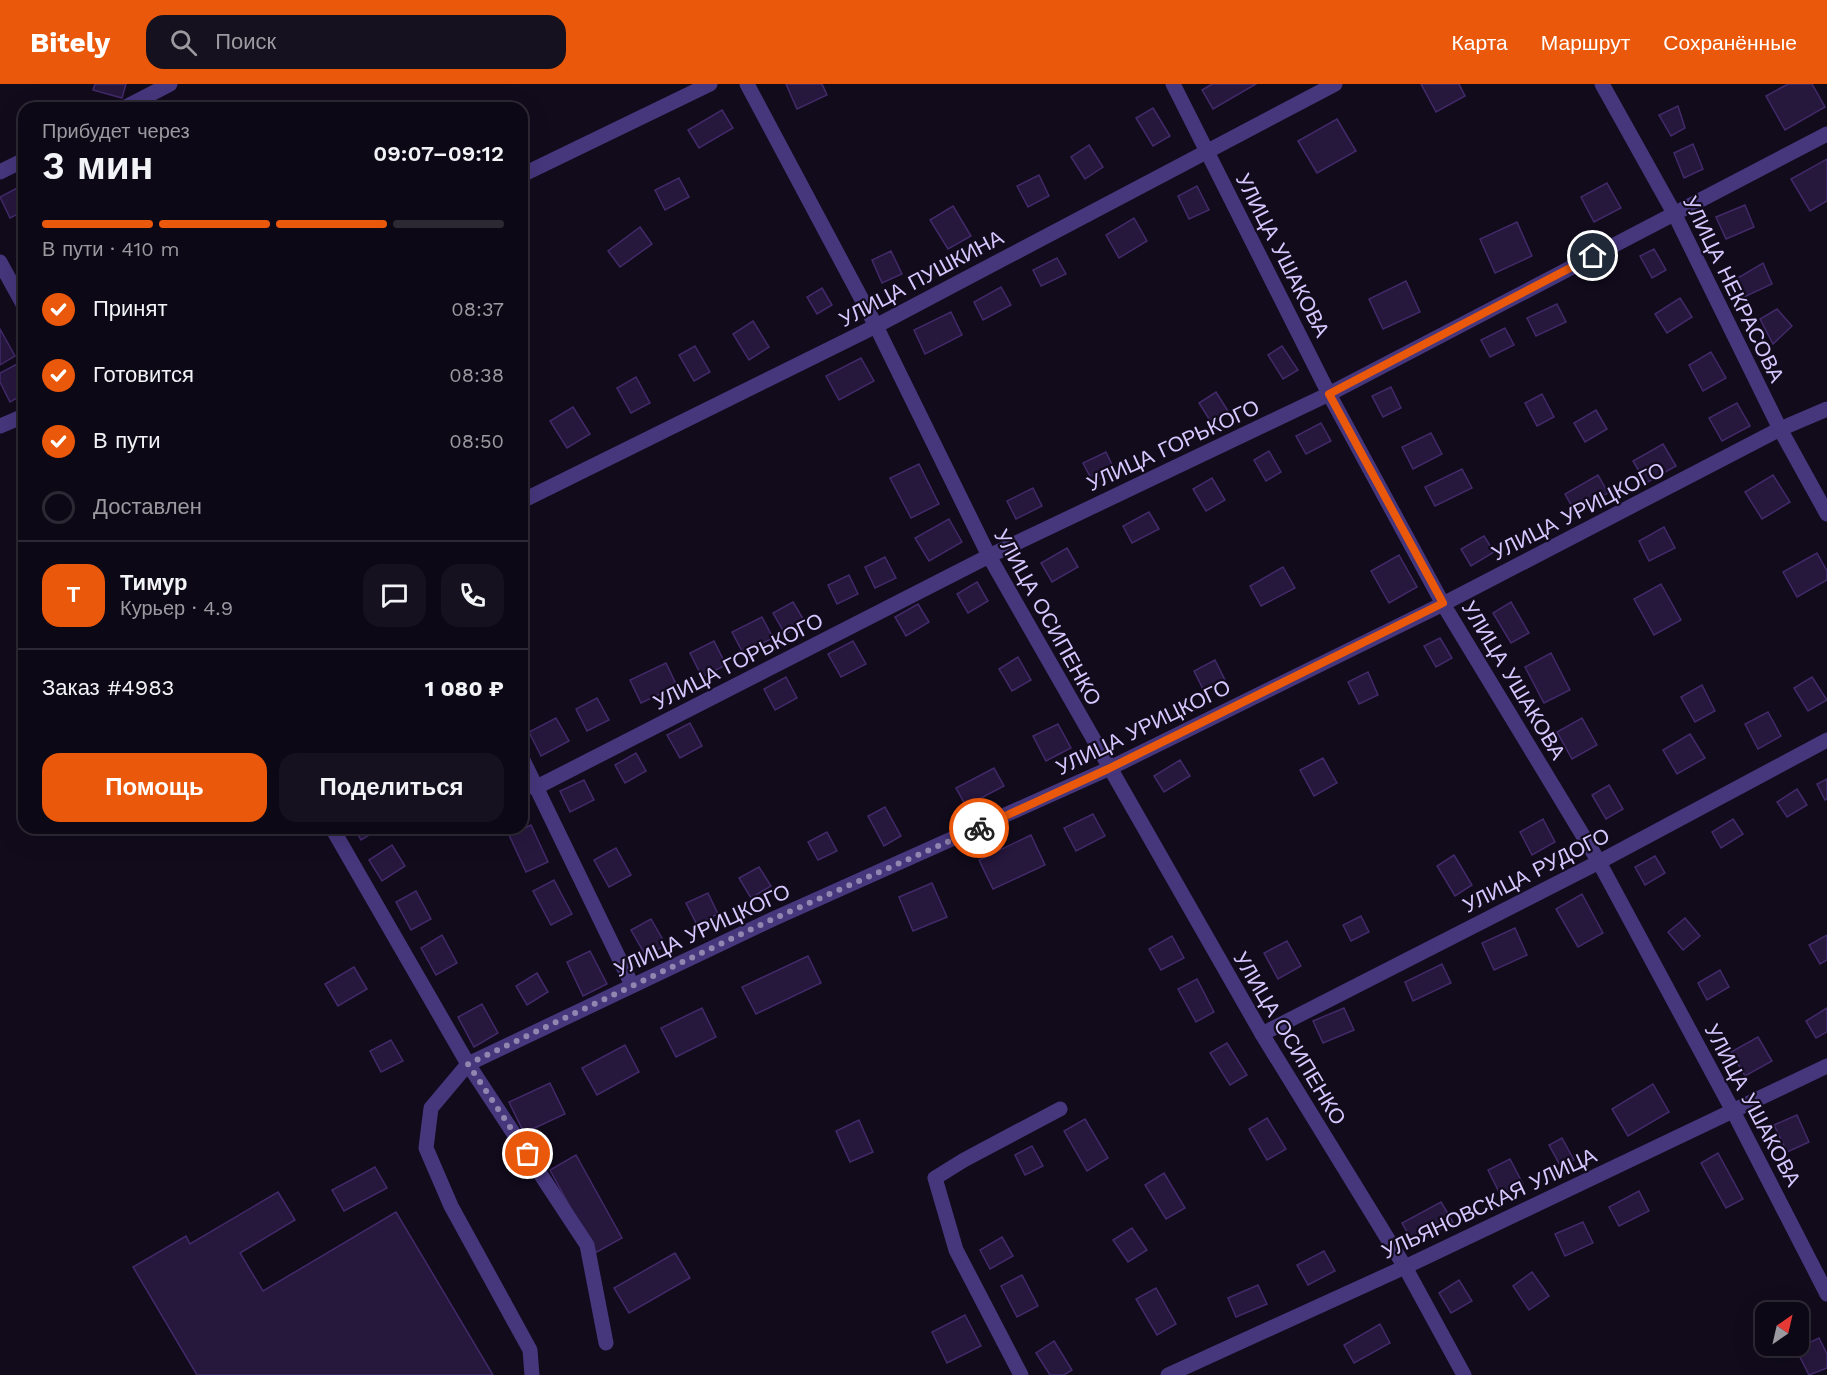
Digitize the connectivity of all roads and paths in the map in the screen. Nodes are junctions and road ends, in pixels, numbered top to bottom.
1 (710, 84) edge
2 (747, 84) edge
3 (1173, 84) edge
4 (1335, 84) edge
5 (1602, 84) edge
6 (167, 85) edge
7 (135, 102) edge
8 (1827, 134) edge
9 (1207, 151) junction
10 (18, 163) edge
11 (0, 172) edge
12 (528, 172) edge
13 (1674, 213) junction
14 (0, 262) edge
15 (18, 295) edge
16 (876, 326) junction
17 (1329, 394) junction
18 (1827, 409) edge
19 (18, 418) edge
20 (0, 426) edge
21 (1780, 429) junction
22 (528, 498) edge
23 (1827, 514) edge
24 (989, 556) junction
25 (1443, 603) junction
26 (1827, 740) edge
27 (1108, 769) junction
28 (528, 772) edge
29 (535, 788) junction
30 (335, 834) edge
31 (1599, 862) junction
32 (632, 985) junction
33 (1262, 1034) junction
34 (468, 1064) junction
35 (1827, 1066) edge
36 (1060, 1110) dead end
37 (1733, 1111) junction
38 (1405, 1267) junction
39 (1827, 1294) edge
40 (606, 1343) dead end
41 (532, 1375) edge
42 (1021, 1375) edge
43 (1168, 1375) edge
44 (1464, 1375) edge

1 - 12 street
2 - 16 street, УЛИЦА ОСИПЕНКО
3 - 9 street, УЛИЦА УШАКОВА
4 - 9 street, УЛИЦА ПУШКИНА
5 - 13 street, УЛИЦА НЕКРАСОВА
6 - 7 street
8 - 13 street, УЛИЦА ГОРЬКОГО
9 - 16 street, УЛИЦА ПУШКИНА
9 - 17 street, УЛИЦА УШАКОВА
10 - 11 street
13 - 17 street, УЛИЦА ГОРЬКОГО
13 - 21 street, УЛИЦА НЕКРАСОВА
14 - 15 street
16 - 22 street, УЛИЦА ПУШКИНА
16 - 24 street, УЛИЦА ОСИПЕНКО
17 - 24 street, УЛИЦА ГОРЬКОГО
17 - 25 street, УЛИЦА УШАКОВА
18 - 21 street, УЛИЦА УРИЦКОГО
19 - 20 street
21 - 23 street, УЛИЦА НЕКРАСОВА
21 - 25 street, УЛИЦА УРИЦКОГО
24 - 27 street, УЛИЦА ОСИПЕНКО
24 - 29 street, УЛИЦА ГОРЬКОГО
25 - 27 street, УЛИЦА УРИЦКОГО
25 - 31 street, УЛИЦА УШАКОВА
26 - 31 street, УЛИЦА РУДОГО
27 - 32 street, УЛИЦА УРИЦКОГО
27 - 33 street, УЛИЦА ОСИПЕНКО
28 - 29 street
29 - 32 street
30 - 34 street
31 - 33 street, УЛИЦА РУДОГО
31 - 37 street, УЛИЦА УШАКОВА
32 - 34 street, УЛИЦА УРИЦКОГО
33 - 38 street, УЛИЦА ОСИПЕНКО
34 - 40 street
34 - 41 street
35 - 37 street, УЛЬЯНОВСКАЯ УЛИЦА
36 - 42 street
37 - 38 street, УЛЬЯНОВСКАЯ УЛИЦА
37 - 39 street, УЛИЦА УШАКОВА
38 - 43 street, УЛЬЯНОВСКАЯ УЛИЦА
38 - 44 street, УЛИЦА ОСИПЕНКО

